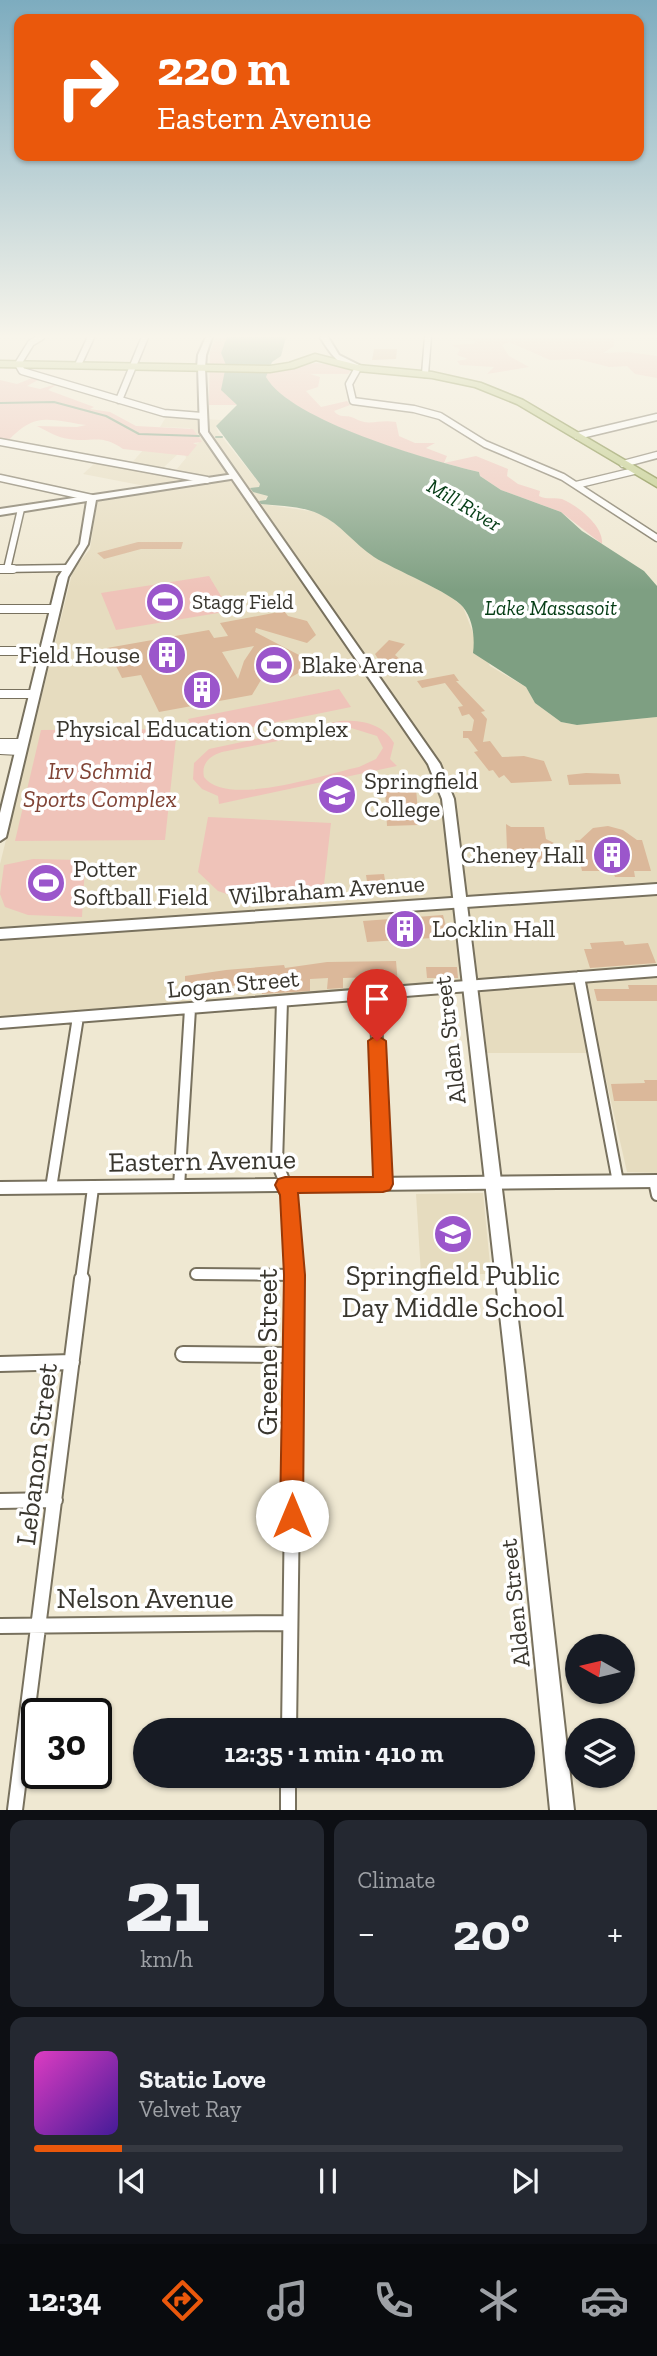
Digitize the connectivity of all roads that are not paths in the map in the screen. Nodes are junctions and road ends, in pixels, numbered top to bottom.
1 (203, 421) edge
2 (448, 421) edge
3 (551, 421) edge
4 (638, 421) edge
5 (577, 436) junction
6 (0, 442) edge
7 (657, 455) edge
8 (623, 464) junction
9 (634, 471) junction
10 (234, 476) junction
11 (0, 478) edge
12 (207, 480) junction
13 (657, 484) edge
14 (576, 485) junction
15 (92, 498) junction
16 (21, 509) junction
17 (0, 512) edge
18 (657, 538) edge
19 (67, 568) junction
20 (4, 569) edge
21 (0, 609) edge
22 (55, 609) junction
23 (0, 651) edge
24 (46, 651) junction
25 (0, 694) edge
26 (34, 694) junction
27 (0, 743) edge
28 (21, 747) junction
29 (0, 750) edge
30 (3, 809) edge
31 (0, 837) edge
32 (657, 889) edge
33 (461, 902) junction
34 (0, 934) edge
35 (657, 971) edge
36 (579, 977) junction
37 (470, 986) junction
38 (375, 993) junction
39 (282, 1001) junction
40 (190, 1009) junction
41 (78, 1017) junction
42 (0, 1023) edge
43 (618, 1181) junction
44 (493, 1183) junction
45 (383, 1184) junction
46 (285, 1185) junction
47 (656, 1186) edge
48 (179, 1187) junction
49 (0, 1188) edge
50 (51, 1188) junction
51 (93, 1188) junction
52 (195, 1274) dead end
53 (295, 1275) junction
54 (183, 1354) dead end
55 (293, 1356) junction
56 (72, 1362) junction
57 (0, 1363) edge
58 (55, 1500) junction
59 (0, 1501) edge
60 (290, 1623) junction
61 (39, 1625) junction
62 (0, 1626) edge
63 (289, 1718) edge
64 (288, 1788) edge
65 (15, 1810) edge
66 (288, 1810) edge
67 (562, 1810) edge

1 - 10 main road, Alden Street
2 - 14 street
3 - 5 main road
4 - 5 street
5 - 8 main road
6 - 12 street
7 - 8 street
8 - 9 main road
9 - 13 main road
9 - 14 street
10 - 12 street
10 - 33 main road, Alden Street
11 - 15 street
12 - 15 street
14 - 18 street
15 - 16 street
15 - 19 street
16 - 17 street
16 - 20 street
19 - 20 street
19 - 22 street
21 - 22 street
22 - 24 street
23 - 24 street
24 - 26 street
25 - 26 street
26 - 28 street
27 - 28 street
28 - 29 street
28 - 30 street
30 - 31 street
32 - 33 street, Wilbraham Avenue
33 - 34 street, Wilbraham Avenue
33 - 37 main road, Alden Street
35 - 36 street, Logan Street
36 - 37 street, Logan Street
36 - 43 street
37 - 38 street, Logan Street
37 - 44 main road, Alden Street
38 - 39 street, Logan Street
38 - 45 street
39 - 40 street, Logan Street
39 - 46 street, Greene Street
40 - 41 street, Logan Street
40 - 48 street
41 - 42 street, Logan Street
41 - 50 street
43 - 44 street, Eastern Avenue
43 - 47 street, Eastern Avenue
44 - 45 street, Eastern Avenue
44 - 67 main road, Alden Street
45 - 46 street, Eastern Avenue
46 - 48 street, Eastern Avenue
46 - 53 street, Greene Street
48 - 51 street, Eastern Avenue
49 - 50 street, Eastern Avenue
50 - 51 street, Eastern Avenue
51 - 56 street, Lebanon Street
52 - 53 street
53 - 55 street, Greene Street
54 - 55 street
55 - 60 street, Greene Street
56 - 57 street
56 - 58 street, Lebanon Street
58 - 59 street
58 - 61 street, Lebanon Street
60 - 61 street, Nelson Avenue
60 - 63 street, Greene Street
61 - 62 street, Nelson Avenue
61 - 65 street, Lebanon Street
64 - 66 street

